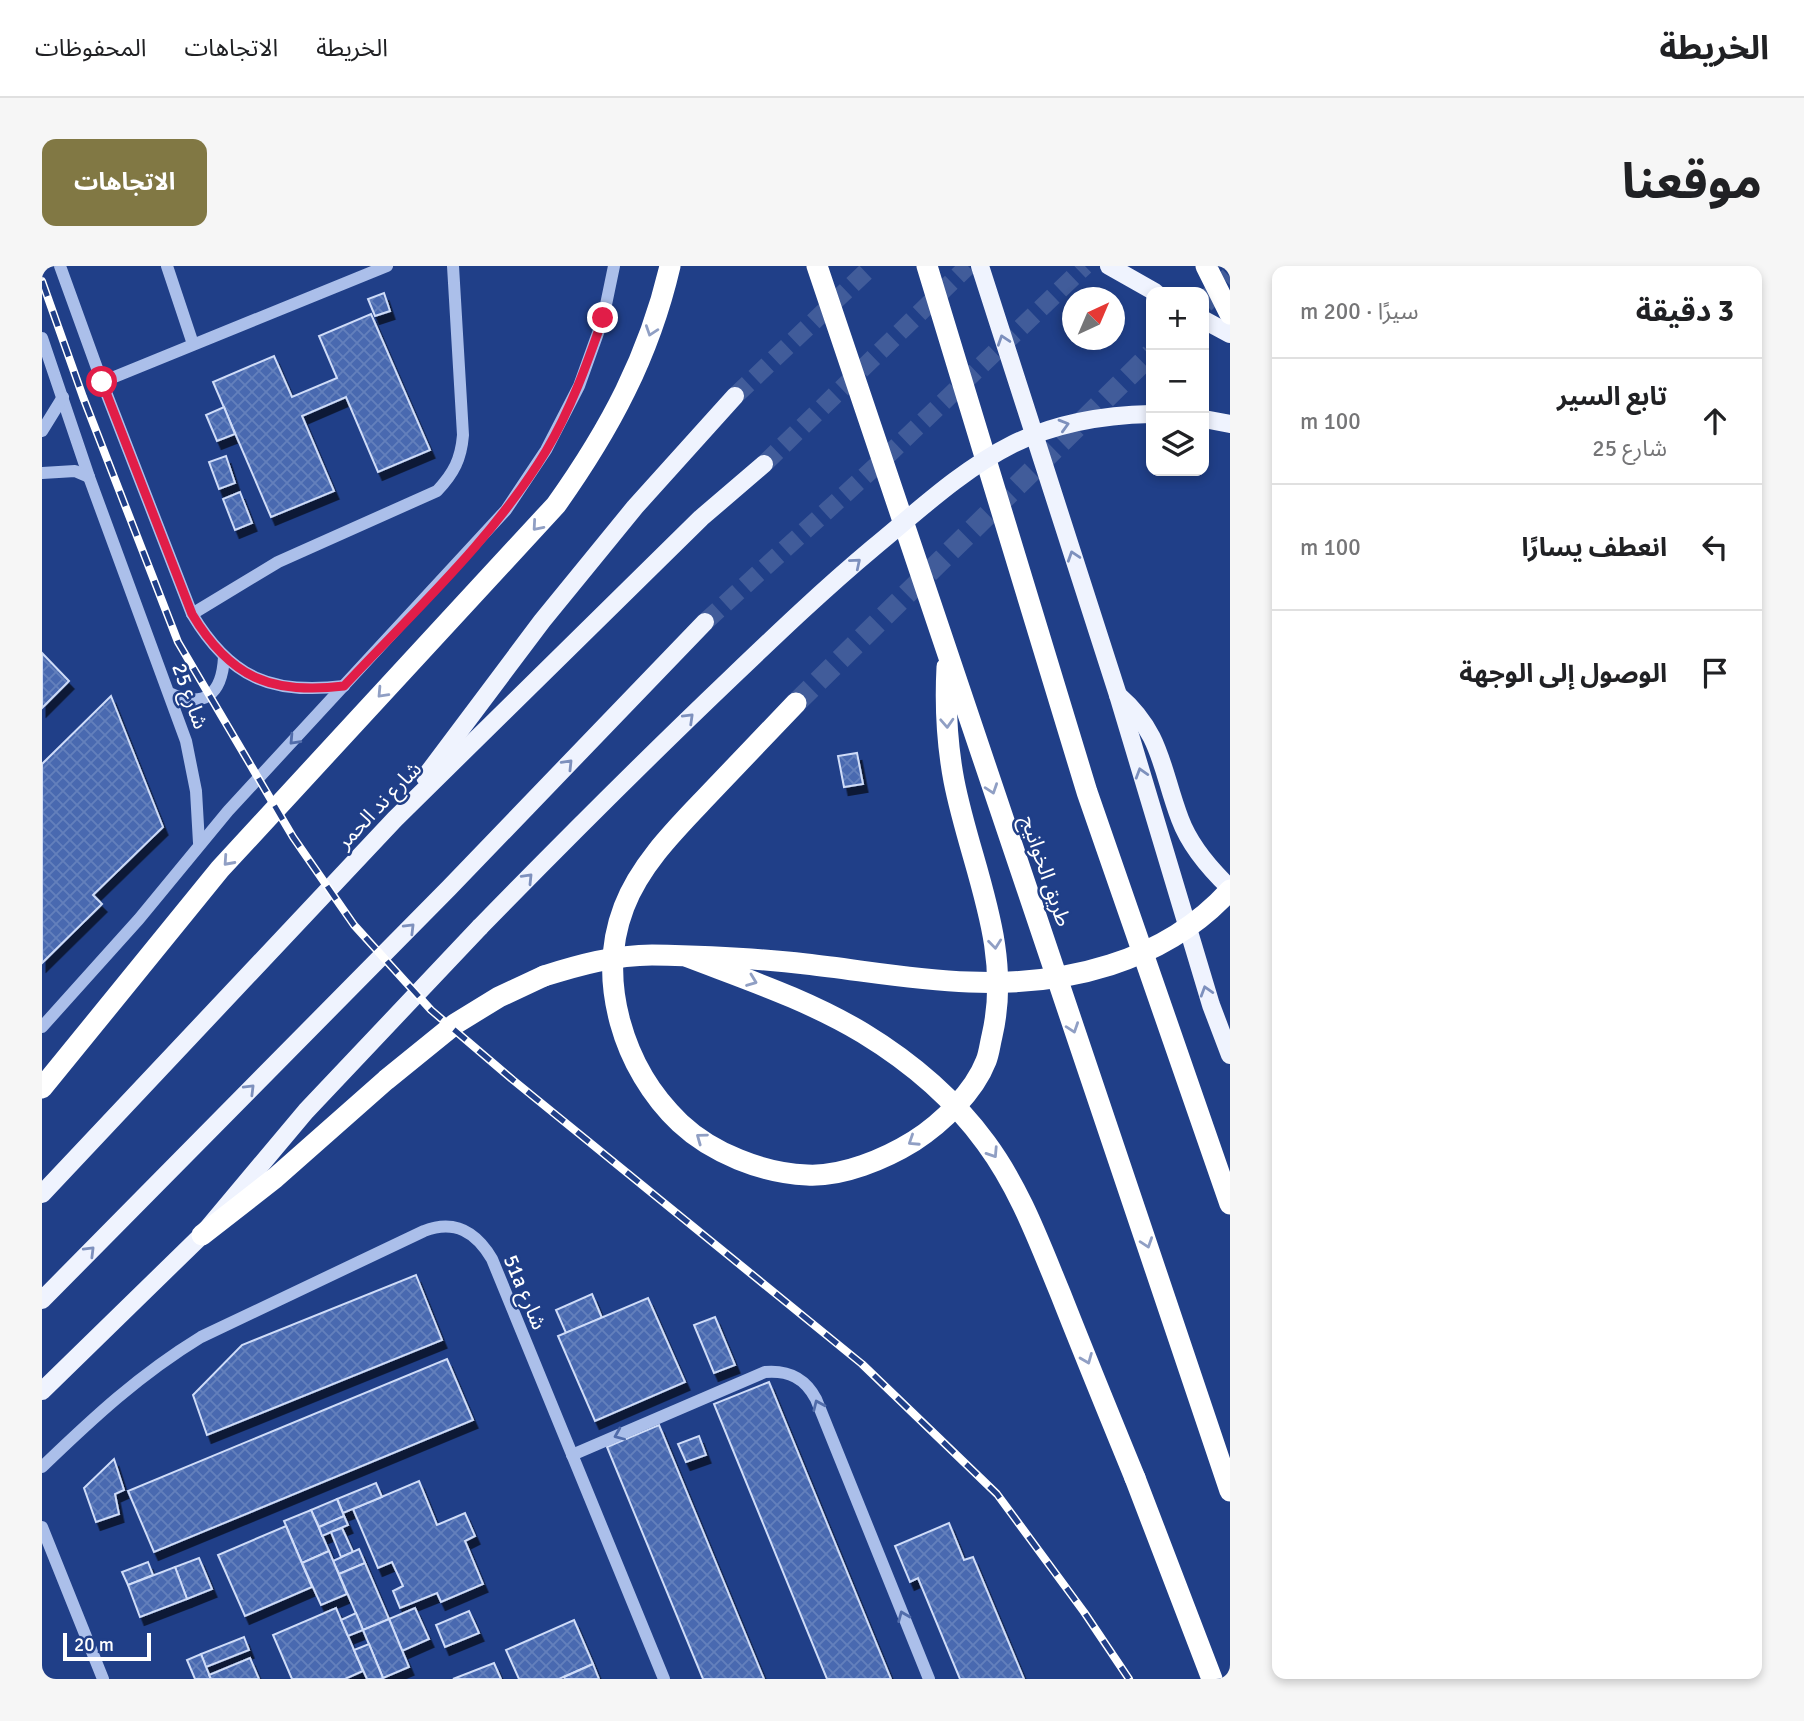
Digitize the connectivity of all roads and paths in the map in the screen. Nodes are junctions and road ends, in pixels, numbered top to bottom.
1 (61, 266) edge
2 (167, 266) edge
3 (387, 266) edge
4 (453, 266) edge
5 (614, 266) edge
6 (670, 266) edge
7 (817, 266) edge
8 (927, 266) edge
9 (980, 266) edge
10 (1109, 266) edge
11 (1206, 266) edge
12 (1146, 287) edge
13 (1230, 314) edge
14 (1209, 323) edge
15 (1230, 334) edge
16 (42, 338) edge
17 (193, 344) junction
18 (102, 382) junction
19 (735, 396) tunnel mouth
20 (63, 397) junction
21 (1146, 414) edge
22 (1209, 420) edge
23 (1230, 424) edge
24 (42, 431) edge
25 (764, 464) tunnel mouth
26 (42, 473) edge
27 (89, 477) junction
28 (192, 614) junction
29 (705, 622) tunnel mouth
30 (947, 655) junction
31 (224, 657) junction
32 (344, 686) junction
33 (169, 693) junction
34 (1118, 695) junction
35 (796, 703) tunnel mouth
36 (395, 819) junction
37 (199, 843) junction
38 (1230, 889) edge
39 (688, 957) junction
40 (42, 1027) edge
41 (1230, 1055) edge
42 (42, 1088) edge
43 (42, 1194) edge
44 (1230, 1203) edge
45 (202, 1235) junction
46 (42, 1300) edge
47 (42, 1391) edge
48 (572, 1455) junction
49 (42, 1467) edge
50 (1230, 1491) edge
51 (42, 1527) edge
52 (42, 1550) edge
53 (61, 1570) junction
54 (103, 1679) edge
55 (664, 1679) edge
56 (929, 1679) edge
57 (1212, 1679) edge

1 - 18 street, شارع 25
2 - 17 street
3 - 17 street
4 - 28 street
5 - 32 street
6 -> 42 highway
7 - 30 highway, طريق الخوانيج
8 - 44 highway
34 -> 9 main road
10 - 12 main road
11 - 13 highway, bridge
14 - 15 main road
16 - 20 street, شارع 25
17 - 18 street
18 - 28 street, شارع 25
19 - 36 main road
20 - 24 street
20 - 27 street, شارع 25
45 -> 21 main road, bridge
22 - 23 main road
25 - 36 main road, شارع ند الحمر
26 - 27 street
27 - 33 street, شارع 25
28 - 31 street, شارع 25
46 -> 29 main road
30 -> 35 highway
30 -> 50 highway, طريق الخوانيج
31 - 32 street, شارع 25
31 - 33 street
32 -> 37 street
33 - 37 street, شارع 25
34 - 38 main road
41 -> 34 main road
36 - 43 main road, شارع ند الحمر
37 - 40 street
38 - 39 highway, bridge
39 - 45 highway, bridge
39 -> 57 highway, bridge
45 - 47 main road
48 - 49 street, 51a شارع
48 - 55 street, 51a شارع
56 -> 48 street
51 - 53 street
52 - 53 street
53 - 54 street

